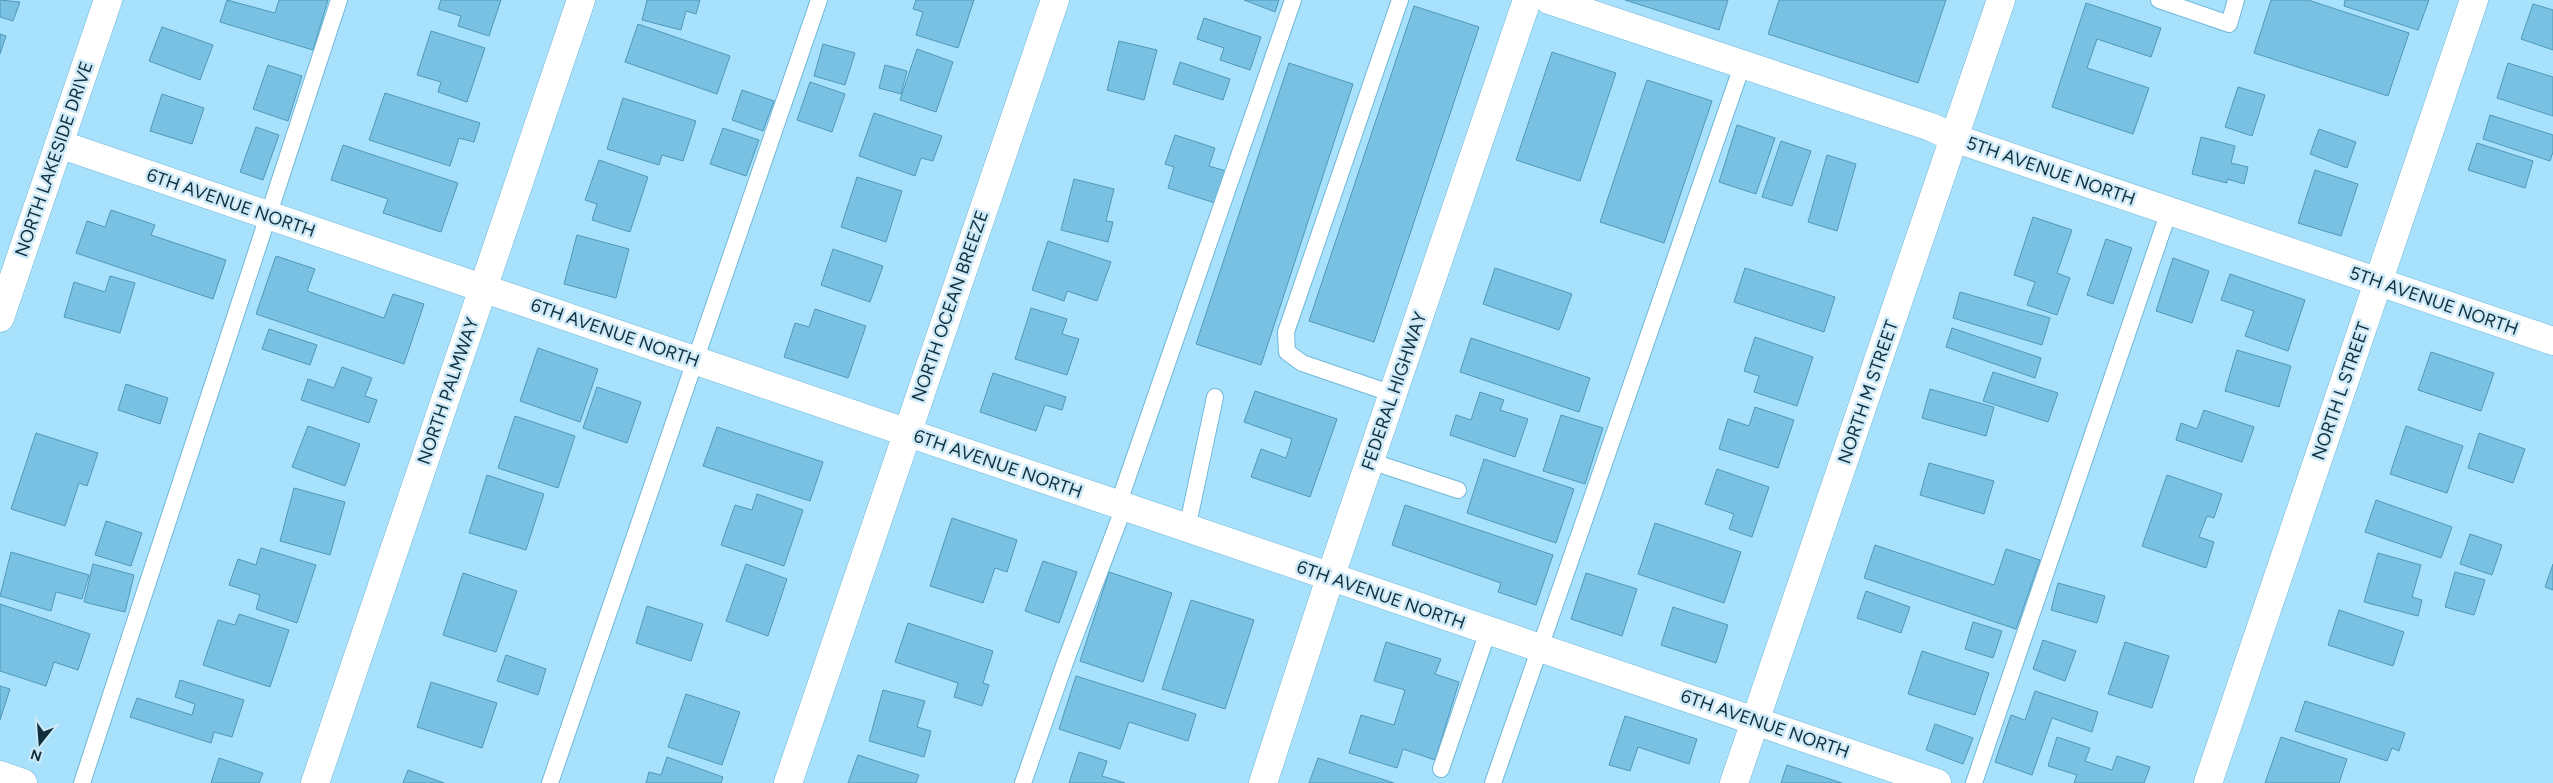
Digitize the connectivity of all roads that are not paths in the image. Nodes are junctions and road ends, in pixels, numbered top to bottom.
1 (108, 0) edge
2 (338, 0) edge
3 (581, 0) edge
4 (819, 0) edge
5 (1055, 0) edge
6 (1293, 0) edge
7 (1400, 0) edge
8 (1528, 0) edge
9 (1549, 0) edge
10 (2001, 0) edge
11 (2159, 0) edge
12 (2236, 0) edge
13 (2474, 0) edge
14 (1742, 66) junction
15 (1954, 138) junction
16 (59, 144) junction
17 (2169, 211) junction
18 (268, 215) junction
19 (2378, 282) junction
20 (483, 288) junction
21 (0, 318) edge
22 (2553, 341) edge
23 (695, 360) junction
24 (1393, 394) junction
25 (1215, 397) dead end
26 (908, 432) junction
27 (1370, 461) junction
28 (1458, 490) dead end
29 (1121, 506) junction
30 (1187, 529) junction
31 (1330, 578) junction
32 (1488, 630) junction
33 (1541, 649) junction
34 (1756, 721) junction
35 (1441, 769) dead end
36 (0, 775) edge
37 (23, 783) edge
38 (82, 783) edge
39 (315, 783) edge
40 (550, 783) edge
41 (788, 783) edge
42 (1023, 783) edge
43 (1262, 783) edge
44 (1493, 783) edge
45 (1734, 783) edge
46 (1937, 783) edge
47 (1974, 783) edge
48 (2208, 783) edge

1 - 16 street, NORTH LAKESIDE DRIVE
2 - 18 lane
3 - 20 street, NORTH PALMWAY
4 - 23 lane
5 - 26 street, NORTH OCEAN BREEZE
6 - 29 lane
7 - 24 lane
8 - 24 street, FEDERAL HIGHWAY
9 - 14 street, 5TH AVENUE NORTH
10 - 15 street, NORTH M STREET
11 - 12 lane
13 - 19 street, NORTH L STREET
14 - 15 street, 5TH AVENUE NORTH
14 - 33 lane
15 - 17 street, 5TH AVENUE NORTH
15 - 34 street, NORTH M STREET
16 - 18 street, 6TH AVENUE NORTH
16 - 21 street, NORTH LAKESIDE DRIVE
17 - 19 street, 5TH AVENUE NORTH
17 - 47 lane
18 - 20 street, 6TH AVENUE NORTH
18 - 38 lane
19 - 22 street, 5TH AVENUE NORTH
19 - 48 street, NORTH L STREET
20 - 23 street, 6TH AVENUE NORTH
20 - 39 street, NORTH PALMWAY
23 - 26 street, 6TH AVENUE NORTH
23 - 40 lane
24 - 27 street, FEDERAL HIGHWAY
25 - 30 lane
26 - 29 street, 6TH AVENUE NORTH
26 - 41 street, NORTH OCEAN BREEZE
27 - 28 lane
27 - 31 street, FEDERAL HIGHWAY
29 - 30 street, 6TH AVENUE NORTH
29 - 42 lane
30 - 31 street, 6TH AVENUE NORTH
31 - 32 street, 6TH AVENUE NORTH
31 - 43 street, FEDERAL HIGHWAY
32 - 33 street, 6TH AVENUE NORTH
32 - 35 lane
33 - 34 street, 6TH AVENUE NORTH
33 - 44 lane
34 - 45 street, NORTH M STREET
34 - 46 street, 6TH AVENUE NORTH
36 - 37 street

